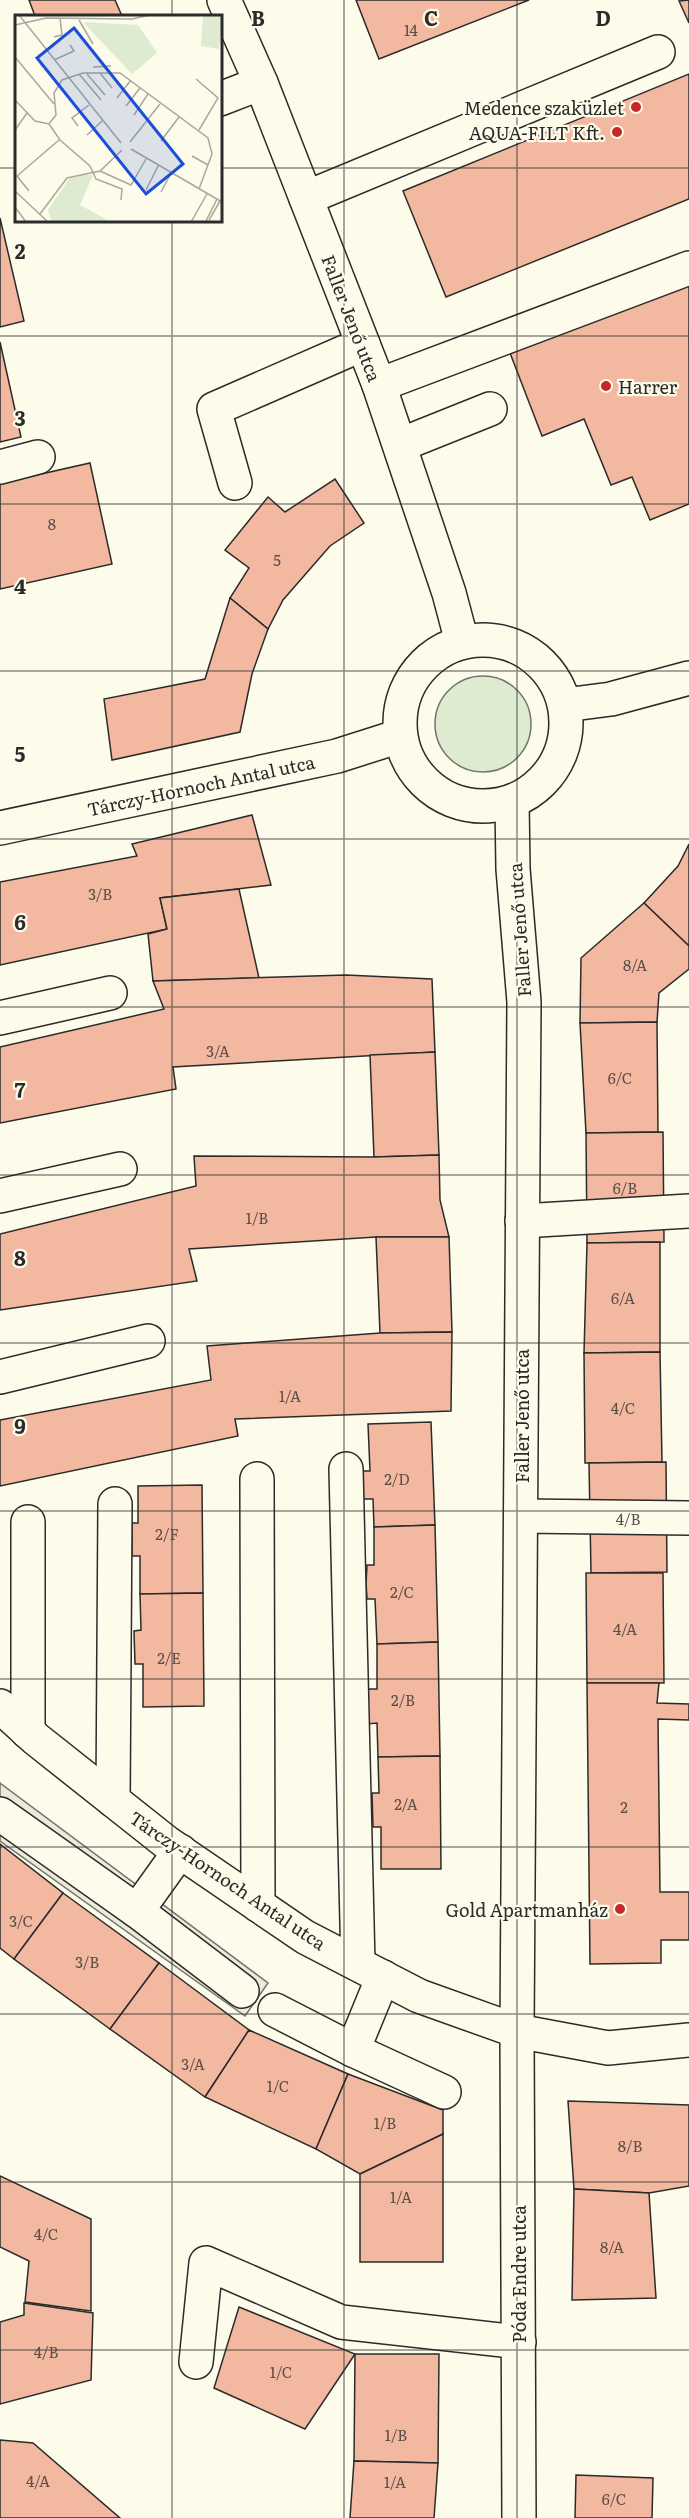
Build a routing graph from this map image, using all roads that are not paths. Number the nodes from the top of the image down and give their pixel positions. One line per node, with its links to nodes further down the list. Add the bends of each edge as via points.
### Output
1 (231, 2): 3 (street, Faller Jenő utca)
2 (658, 52): 5 (street)
3 (261, 83): 4 (street); 5 (street, Faller Jenő utca)
4 (222, 98)
5 (306, 198): 7 (street, Faller Jenő utca)
6 (689, 268): 8 (street)
7 (363, 344): 8 (street, Faller Jenő utca); 13 (street, via 214,409)
8 (379, 385): 10 (street, Faller Jenő utca)
9 (490, 409): 10 (street)
10 (400, 445): 14 (street, Faller Jenő utca)
11 (38, 457): 12 (street)
12 (0, 467)
13 (235, 483)
14 (462, 642): 16 (street, via 489,640 523,650 555,680); 17 (street, via 439,651 421,667 407,688 400,711)
15 (689, 678): 16 (street, via 611,699)
16 (565, 705): 18 (street, via 564,745 551,774 533,791)
17 (400, 736): 18 (street, via 407,760 421,780 441,795 463,805 488,807); 19 (street, Tárczy-Hornoch Antal utca, via 338,756)
18 (512, 802): 25 (street, Faller Jenő utca, via 513,869 524,1002)
19 (0, 828)
20 (110, 993): 21 (street)
21 (0, 1018)
22 (120, 1169): 23 (street)
23 (0, 1196)
24 (689, 1211): 25 (street)
25 (522, 1221): 31 (street, Faller Jenő utca)
26 (148, 1341): 27 (street)
27 (0, 1377)
28 (346, 1469): 41 (street)
29 (257, 1479): 39 (street)
30 (115, 1504): 36 (street)
31 (520, 1516): 32 (street); 44 (street, Faller Jenő utca)
32 (689, 1518)
33 (28, 1522): 35 (street)
34 (0, 1706): 35 (street, Tárczy-Hornoch Antal utca)
35 (28, 1732): 36 (street, Tárczy-Hornoch Antal utca)
36 (113, 1800): 38 (street, Tárczy-Hornoch Antal utca)
37 (0, 1814): 40 (street)
38 (180, 1851): 39 (street, Tárczy-Hornoch Antal utca); 40 (street)
39 (258, 1905): 41 (street, Tárczy-Hornoch Antal utca, via 305,1937)
40 (137, 1911): 42 (street)
41 (370, 1971): 44 (street, Tárczy-Hornoch Antal utca, via 419,1996); 46 (street)
42 (242, 1991)
43 (275, 2010): 46 (street)
44 (517, 2031): 45 (street, Tárczy-Hornoch Antal utca, via 608,2048); 48 (street, Póda Endre utca)
45 (689, 2040)
46 (353, 2050): 47 (street)
47 (444, 2092)
48 (519, 2342): 49 (street, via 341,2322 206,2263); 50 (street, Póda Endre utca)
49 (196, 2361)
50 (519, 2518)

